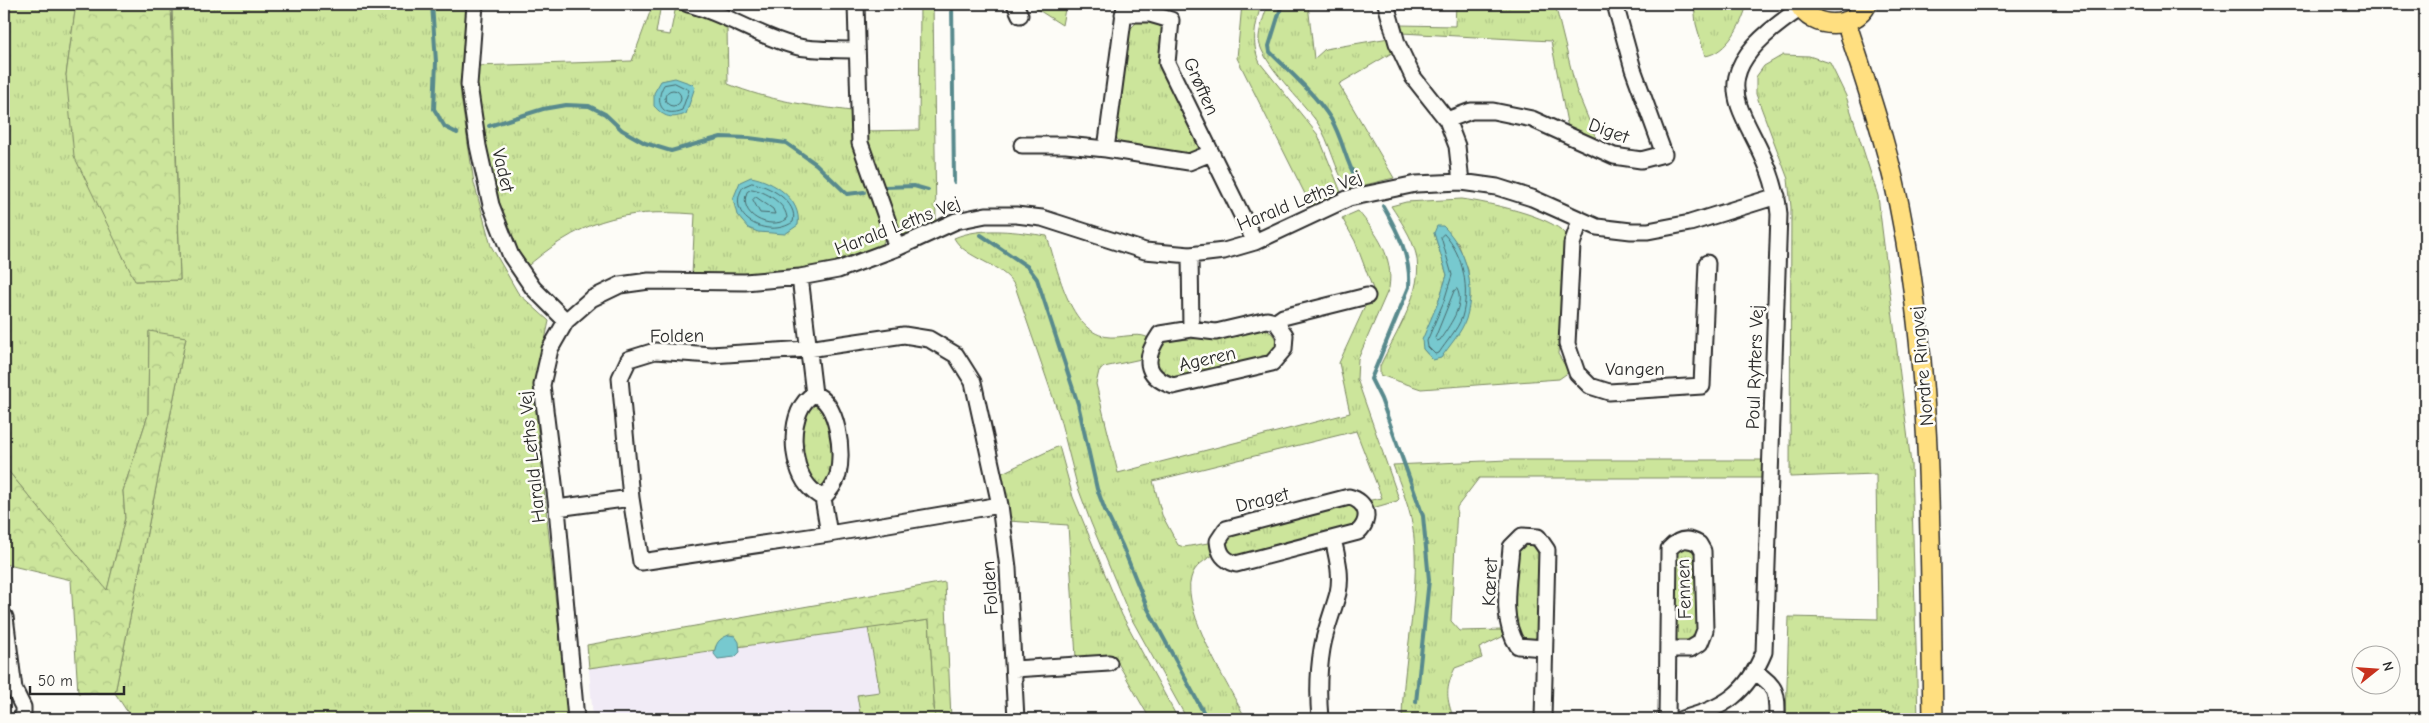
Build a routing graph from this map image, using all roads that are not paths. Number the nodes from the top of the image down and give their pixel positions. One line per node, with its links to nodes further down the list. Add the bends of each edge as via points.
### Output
1 (475, 4): 24 (street, Vadet, via 469,86 491,205 510,256 533,288)
2 (688, 4): 10 (street, via 796,47)
3 (856, 4): 10 (street)
4 (1386, 4): 11 (street, via 1396,43 1413,77)
5 (1615, 4): 11 (street, Diget, via 1633,70 1664,154 1641,160 1614,156 1532,119 1493,111 1471,111)
6 (1867, 4): 9 (main road)
7 (1800, 6): 9 (main road, via 1810,17 1821,22); 16 (street, Poul Rytters Vej, via 1749,50 1737,83 1742,118)
8 (1124, 9): 13 (street, Grøften); 14 (street, Grøften, via 1171,20 1167,63)
9 (1846, 22): 50 (main road, Nordre Ringvej, via 1881,132 1903,224 1918,315 1927,418)
10 (856, 50): 19 (street, via 860,143)
11 (1447, 120): 15 (street, via 1457,146)
12 (1022, 145): 13 (street)
13 (1106, 149): 14 (street, via 1189,162)
14 (1211, 153): 18 (street, Grøften)
15 (1461, 182): 17 (street, Harald Leths Vej, via 1497,186); 18 (street, Harald Leths Vej, via 1416,184 1349,198)
16 (1777, 196): 17 (street, Harald Leths Vej, via 1690,223 1648,231 1614,230); 40 (street, Poul Rytters Vej, via 1766,637 1764,652)
17 (1580, 221): 21 (street, Vangen, via 1572,244 1567,344 1577,373 1590,386 1609,392 1702,386)
18 (1255, 242): 20 (street, Harald Leths Vej, via 1224,251)
19 (897, 248): 20 (street, Harald Leths Vej, via 956,221 1016,215 1042,218 1145,251); 22 (street, Harald Leths Vej, via 838,270)
20 (1190, 255): 26 (street, Ageren)
21 (1707, 263)
22 (800, 277): 24 (street, Harald Leths Vej, via 745,282 620,285 591,299); 27 (street)
23 (1367, 296): 25 (street, Ageren, via 1283,317)
24 (566, 321): 32 (street, Harald Leths Vej, via 550,349 542,385)
25 (1276, 322): 26 (street, Ageren, via 1267,320 1216,332); 26 (street, Ageren, via 1285,335 1284,350 1272,363 1173,386 1160,382 1149,368 1149,350 1160,334)
26 (1191, 329)
27 (808, 349): 28 (street); 29 (street, Folden, via 711,354 655,351 630,359 620,378); 31 (street, Folden, via 904,335 929,338 956,355 973,382)
28 (814, 394): 30 (street, via 824,400 831,411 839,437 837,477); 30 (street, via 806,398 800,407 794,427 794,447 807,486)
29 (631, 498): 32 (street); 33 (street, Folden, via 641,562)
30 (823, 498): 33 (street)
31 (1000, 505): 33 (street, Folden); 39 (street, Folden, via 1008,568)
32 (557, 508): 43 (street, Harald Leths Vej)
33 (829, 534)
34 (1333, 539): 34 (street, Draget, via 1236,564 1225,559 1219,548 1220,536 1226,529 1349,497 1358,500 1367,517 1362,528); 45 (street, via 1339,575 1338,592 1322,649 1318,698)
35 (5, 617): 42 (street, via 14,689 23,707)
36 (1544, 648): 36 (street, Kæret, via 1547,550 1538,537 1522,536 1511,547 1507,623 1518,646); 46 (street, Kæret)
37 (1668, 649): 37 (street, Fennen, via 1669,549 1680,540 1687,540 1699,544 1703,551 1705,630 1700,643 1690,649); 47 (street, Fennen)
38 (1109, 663): 39 (street)
39 (1014, 669): 44 (street, Folden)
40 (1755, 672): 41 (street, Poul Rytters Vej); 49 (street, via 1776,691)
41 (1718, 714): 48 (street, Poul Rytters Vej)
42 (23, 719)
43 (576, 719)
44 (1016, 719)
45 (1320, 719)
46 (1543, 719)
47 (1667, 719)
48 (1682, 719)
49 (1777, 719)
50 (1933, 719)

